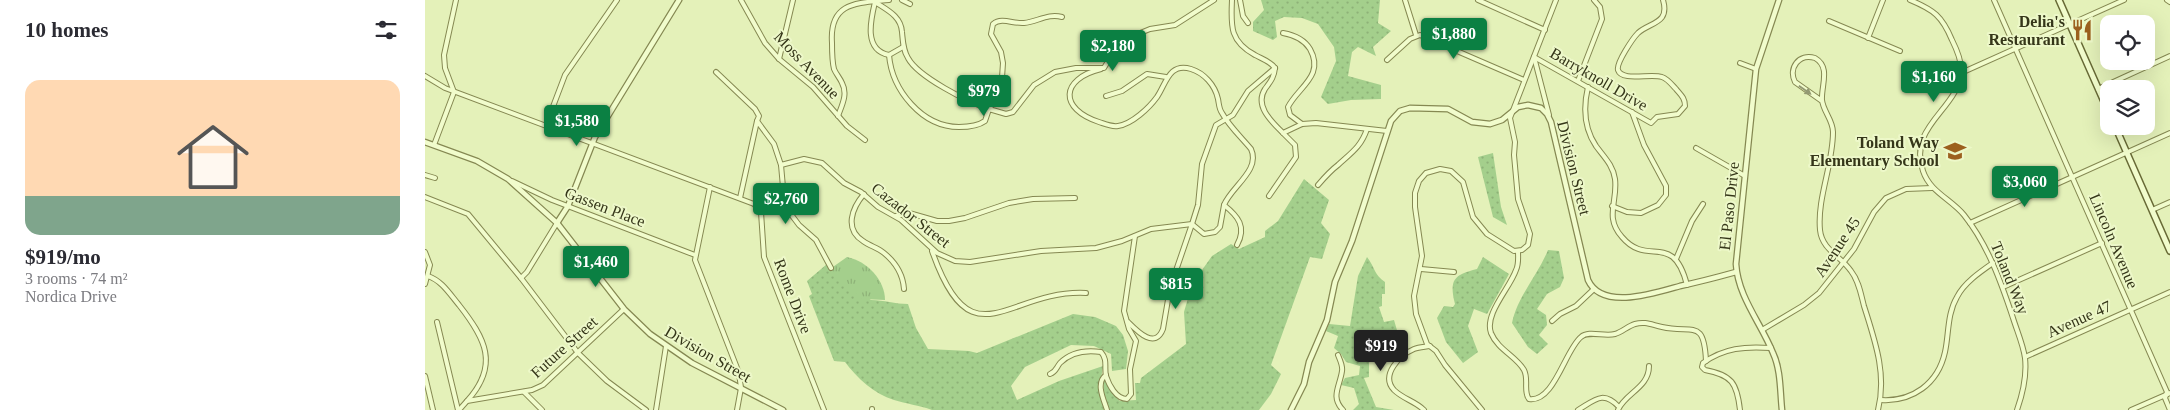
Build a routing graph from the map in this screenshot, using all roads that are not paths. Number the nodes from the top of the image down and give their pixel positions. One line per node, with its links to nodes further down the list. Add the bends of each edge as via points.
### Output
1 (456, 0): 52 (street, via 443,54)
2 (617, 0): 64 (street, via 565,76)
3 (679, 0): 72 (street)
4 (741, 0): 38 (street, Moss Avenue, via 765,43)
5 (793, 0): 38 (street)
6 (889, 0): 22 (street)
7 (902, 0): 23 (street)
8 (1213, 0): 42 (street, via 1175,25 1128,38)
9 (1232, 0): 41 (street, via 1231,22 1236,38 1244,48)
10 (1241, 0): 26 (street, via 1243,16)
11 (1405, 0): 30 (street)
12 (1478, 0): 28 (street)
13 (1594, 0): 49 (street, via 1600,7 1602,19)
14 (1663, 0): 58 (street, Barryknoll Drive, via 1664,11 1660,19 1635,36 1618,66 1621,74 1626,76 1663,77 1684,98 1685,106 1681,112 1657,117 1651,123)
15 (1779, 0): 43 (street, El Paso Drive)
16 (1883, 0): 31 (street)
17 (1910, 0): 45 (street, via 1931,9 1941,20 1958,52)
18 (1994, 0): 33 (street, Lincoln Avenue)
19 (2059, 0): 27 (main road)
20 (2125, 0): 27 (street)
21 (1555, 1): 28 (street)
22 (875, 2): 32 (street, via 899,21); 35 (street, via 871,36 878,49); 59 (street, via 848,6 833,22 833,62 845,95)
23 (910, 4)
24 (1062, 17): 56 (street, via 1052,15 1026,23 999,21 993,24 991,34 1003,57 1002,88)
25 (1829, 21): 31 (street)
26 (1248, 23)
27 (2070, 25): 33 (street); 51 (main road)
28 (1545, 30): 37 (street)
29 (1283, 33): 63 (street, via 1299,38 1313,56 1311,78 1288,107 1289,115)
30 (1416, 36): 39 (street); 48 (street, via 1423,36)
31 (1868, 38): 34 (street)
32 (903, 47): 35 (street); 56 (street, via 908,59 921,73 967,101)
33 (2015, 48): 45 (street); 79 (street, Lincoln Avenue)
34 (1900, 50)
35 (889, 55): 56 (street, via 902,91 912,105 933,121 948,126 970,126 985,121)
36 (2170, 56): 51 (street)
37 (1534, 57): 48 (street); 49 (street, Barryknoll Drive); 62 (street)
38 (779, 59): 59 (street, Moss Avenue, via 813,87)
39 (1387, 60)
40 (1739, 64): 43 (street)
41 (1275, 68): 60 (street, via 1248,91 1233,115); 68 (street, via 1261,103)
42 (1101, 69): 47 (street, via 1074,81 1070,97 1073,107 1081,115 1109,126 1124,124 1147,108 1158,95); 56 (street, via 1076,68 1055,72 1034,86 1016,110 1006,114)
43 (1756, 69): 78 (street, El Paso Drive)
44 (716, 72): 61 (street, via 755,109 759,116)
45 (1961, 73): 84 (street, via 1953,95 1926,130 1921,146 1923,172)
46 (425, 76): 52 (street)
47 (1166, 77): 54 (street, via 1147,74 1122,91); 60 (street, via 1183,68 1204,76 1215,89 1220,110)
48 (1524, 80): 57 (street)
49 (1578, 82): 50 (street, Barryknoll Drive)
50 (1588, 87): 58 (street, Barryknoll Drive); 94 (street, via 1586,123 1591,138 1613,171)
51 (2098, 89): 53 (main road)
52 (454, 92): 64 (street); 73 (street)
53 (2100, 93)
54 (1106, 96)
55 (1822, 101): 55 (street, one-way to 55, via 1823,66 1815,58 1803,58 1795,64 1793,78); 109 (street, via 1833,134 1820,230 1827,248)
56 (989, 109)
57 (1512, 112): 62 (street, Division Street, via 1523,105 1532,105 1544,111); 66 (street, Division Street, via 1496,122 1484,124 1472,122 1448,109 1410,108 1396,114); 104 (street, via 1519,199 1530,238 1525,248)
58 (1632, 112): 94 (street, via 1644,145 1666,186 1666,194 1658,206 1641,213)
59 (838, 116): 70 (street, Moss Avenue)
60 (1226, 119): 92 (street, via 1254,156 1250,168); 99 (street, via 1216,125 1204,157)
61 (757, 121): 76 (street, via 774,144); 88 (street)
62 (1551, 122): 120 (street, Division Street, via 1588,280)
63 (1302, 124): 65 (street); 68 (street)
64 (546, 125): 72 (street)
65 (1367, 129): 66 (street); 82 (street, via 1355,151)
66 (1387, 131): 156 (street, Division Street, via 1352,241 1335,282 1327,320 1309,362 1305,384)
67 (2170, 132): 75 (street)
68 (1283, 133): 86 (street, via 1295,145 1296,157)
69 (2119, 135): 75 (main road)
70 (865, 140)
71 (425, 142): 73 (street, Division Street)
72 (592, 142): 83 (street); 93 (street)
73 (434, 145): 81 (street, Division Street, via 477,161)
74 (1696, 148): 78 (street)
75 (2126, 152): 79 (street); 95 (main road)
76 (781, 165): 85 (street, Cazador Street, via 804,159 816,160 844,183); 111 (street, via 784,198 790,213 816,240)
77 (425, 175): 80 (street)
78 (1745, 176): 114 (street, El Paso Drive)
79 (2072, 176): 98 (street); 101 (street, Lincoln Avenue)
80 (435, 178)
81 (508, 179): 93 (street, Gassen Place); 97 (street, Division Street)
82 (1318, 185)
83 (710, 187): 88 (street); 107 (street)
84 (1932, 188): 98 (street, Toland Way, via 1955,205); 109 (street, Avenue 45, via 1906,189 1886,198)
85 (864, 194): 96 (street, Cazador Street, via 878,207); 121 (street, via 853,210 853,227 861,240 890,258 902,277)
86 (1269, 196)
87 (425, 197): 116 (street, via 468,214)
88 (740, 198): 154 (street, Rome Drive, via 754,204 761,212 764,257)
89 (1075, 198): 96 (street, via 1009,203 949,221 909,213)
90 (2170, 202): 95 (street)
91 (1703, 204): 108 (street)
92 (1224, 205): 99 (street, via 1221,226 1215,232 1204,234); 102 (street, via 1240,222 1241,236)
93 (568, 206): 97 (street); 107 (street, Gassen Place)
94 (1612, 206): 108 (street, via 1615,225 1626,241 1637,248 1667,253)
95 (2152, 210): 105 (main road)
96 (896, 216): 103 (street, Cazador Street)
97 (557, 223): 116 (street); 124 (street, Division Street)
98 (1970, 223): 110 (street, Toland Way)
99 (1192, 224): 100 (street, Cazador Street, via 1151,229); 128 (street, via 1170,288 1162,333 1154,339 1147,338)
100 (1135, 236): 103 (street, Cazador Street, via 1096,248 1041,251 970,262 949,259); 128 (street, via 1124,311)
101 (2102, 242): 119 (street); 125 (street, Lincoln Avenue)
102 (1237, 245)
103 (932, 249): 123 (street, via 947,287 959,304 973,312 992,314 1064,292)
104 (1517, 251): 112 (street, via 1509,250 1481,228 1473,217 1460,178 1445,169 1435,170 1422,177 1415,193); 136 (street, via 1516,272 1489,324 1500,346 1524,370 1529,399 1539,397 1549,389 1573,348 1586,334 1615,334 1641,323 1665,328 1691,328 1704,339)
105 (2170, 251)
106 (425, 252): 115 (street, via 430,261)
107 (695, 255): 141 (street, via 738,368)
108 (1676, 259): 118 (street)
109 (1843, 262): 129 (street, Avenue 45, via 1819,293); 144 (street, via 1856,279 1879,354)
110 (1993, 263): 119 (street, Toland Way); 144 (street, via 1957,296 1949,316 1945,353 1933,378 1908,398)
111 (831, 268)
112 (1421, 269): 113 (street); 131 (street, via 1414,309)
113 (1454, 272)
114 (1736, 272): 118 (street); 129 (street, El Paso Drive, via 1742,293)
115 (428, 276): 117 (street); 145 (street, via 441,283 475,325 484,344 483,374)
116 (521, 278): 133 (street)
117 (425, 284)
118 (1687, 285): 120 (street, via 1628,297 1602,294)
119 (2003, 287): 135 (street, Toland Way)
120 (1594, 289): 126 (street)
121 (905, 290)
122 (2170, 292): 125 (street, Avenue 47)
123 (1086, 293)
124 (624, 309): 130 (street, Division Street); 133 (street, Future Street)
125 (2130, 310): 135 (street, Avenue 47); 143 (street, Lincoln Avenue)
126 (1553, 321)
127 (437, 322): 148 (street)
128 (1128, 322): 139 (street, via 1136,341 1129,397 1121,399 1116,395)
129 (1762, 330): 132 (street, El Paso Drive)
130 (666, 346): 141 (street, Division Street, via 691,363); 151 (street)
131 (1429, 346): 158 (street, via 1403,356 1395,364 1390,378 1394,390); 159 (street)
132 (1771, 348): 136 (street, via 1739,347); 162 (street, El Paso Drive, via 1779,373)
133 (578, 354): 142 (street, Future Street, via 543,385); 150 (street)
134 (1338, 355): 157 (street, via 1342,370 1335,397)
135 (2025, 357): 164 (street, Toland Way, via 2024,384)
136 (1706, 361): 161 (street, via 1702,365 1705,370 1730,379 1736,390)
137 (1649, 366): 146 (street, via 1639,388)
138 (1050, 374): 139 (street, via 1069,356 1096,351 1105,357)
139 (1106, 375): 155 (street, via 1100,382)
140 (425, 376): 147 (street)
141 (741, 388): 152 (street); 153 (street, Division Street)
142 (523, 392): 145 (street, Future Street); 149 (street)
143 (2168, 394): 165 (street); 166 (street, Lincoln Avenue, via 2165,398)
144 (1881, 400): 163 (street)
145 (467, 402): 148 (street)
146 (1618, 409): 160 (street, via 1608,398 1601,397)
147 (433, 410)
148 (458, 410)
149 (542, 410)
150 (646, 410)
151 (656, 410)
152 (737, 410)
153 (783, 410)
154 (824, 410)
155 (1107, 410)
156 (1291, 410)
157 (1343, 410)
158 (1424, 410)
159 (1482, 410)
160 (1579, 410)
161 (1739, 410)
162 (1782, 410)
163 (1878, 410)
164 (2017, 410)
165 (2131, 410)
166 (2170, 410)

